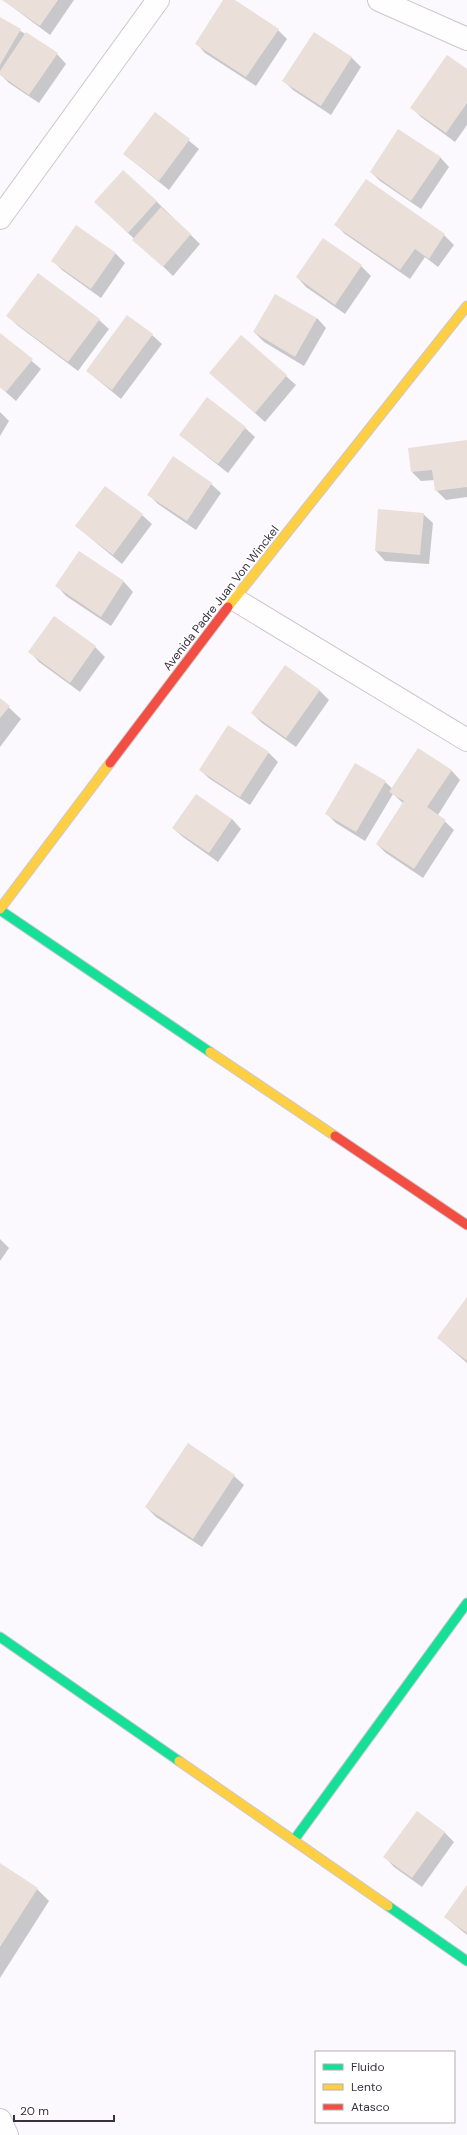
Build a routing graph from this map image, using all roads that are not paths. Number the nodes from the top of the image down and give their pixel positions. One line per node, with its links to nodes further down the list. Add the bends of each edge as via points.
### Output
1 (158, 0): 4 (street)
2 (380, 0): 3 (street)
3 (467, 39)
4 (0, 218)
5 (467, 306): 6 (main road, Avenida Padre Juan Von Winckel)
6 (234, 599): 7 (street); 8 (main road, Avenida Padre Juan Von Winckel)
7 (467, 740)
8 (0, 910): 9 (main road)
9 (467, 1225)
10 (467, 1603): 12 (main road)
11 (0, 1637): 12 (main road)
12 (294, 1840): 13 (main road)
13 (467, 1961)
14 (0, 2120): 15 (street)
15 (6, 2135)

